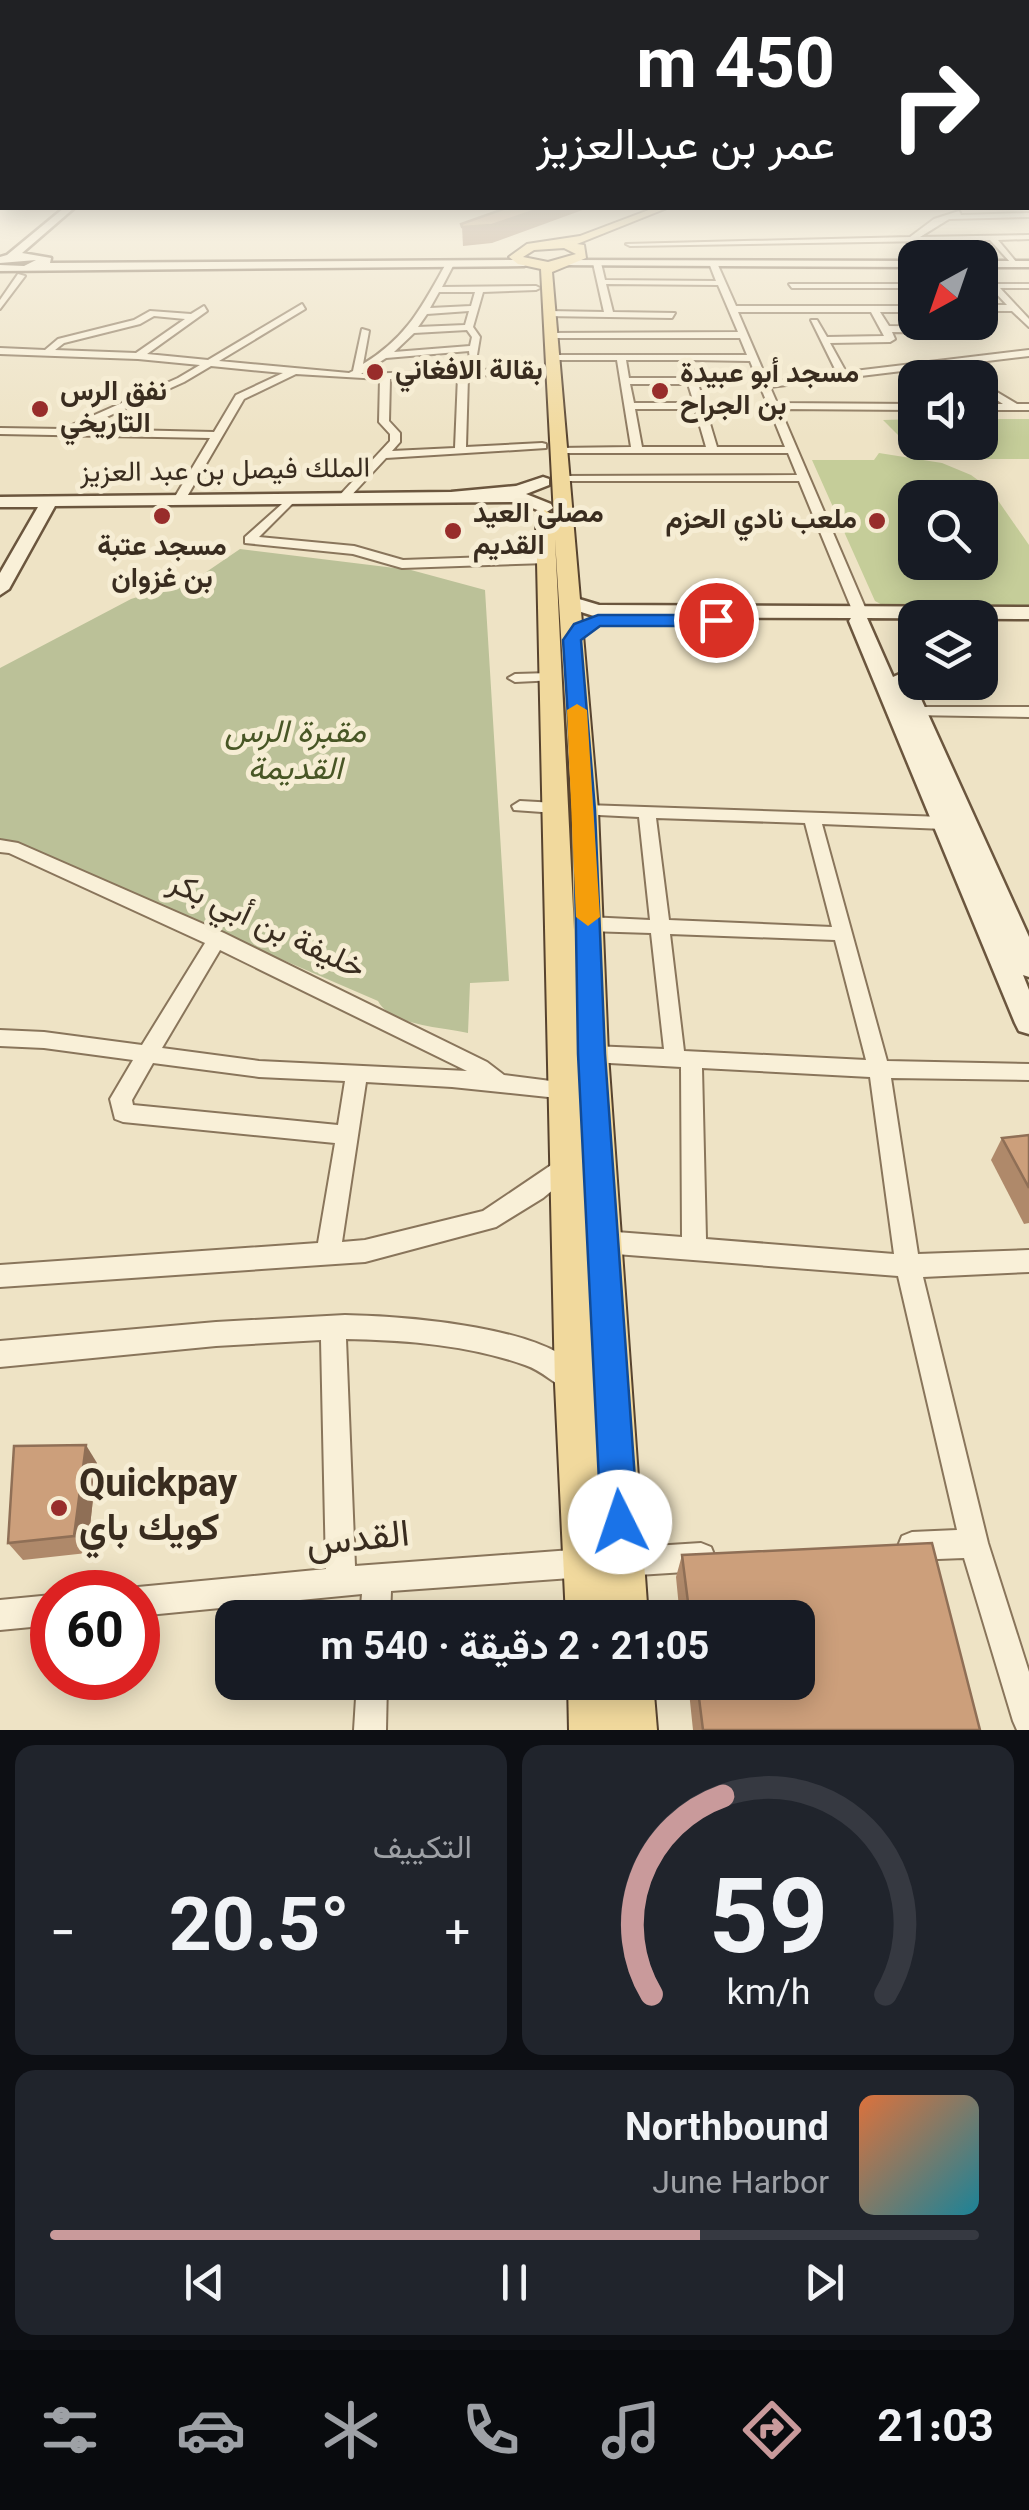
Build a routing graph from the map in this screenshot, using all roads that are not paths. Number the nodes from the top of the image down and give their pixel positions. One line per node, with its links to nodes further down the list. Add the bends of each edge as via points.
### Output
1 (13, 276): 26 (street)
2 (444, 276): 24 (street)
3 (503, 276): 17 (main road)
4 (523, 276): 17 (main road)
5 (556, 276): 17 (main road)
6 (567, 276): 17 (main road)
7 (570, 276): 17 (main road)
8 (579, 276): 17 (main road)
9 (602, 276): 14 (street)
10 (718, 276): 16 (street)
11 (786, 276): 18 (street)
12 (887, 276): 19 (street)
13 (496, 278): 22 (street)
14 (604, 282): 15 (street); 37 (street)
15 (660, 282): 16 (street); 38 (street)
16 (721, 283): 33 (street)
17 (549, 286): 22 (street); 37 (street); 47 (street); 57 (street); 66 (street); 93 (main road)
18 (792, 286): 19 (street); 34 (street)
19 (895, 286)
20 (998, 286): 21 (street)
21 (1029, 286)
22 (500, 288): 23 (street)
23 (480, 289): 24 (street); 28 (street)
24 (436, 290): 36 (street)
25 (998, 292): 31 (street)
26 (0, 306)
27 (302, 307): 62 (street)
28 (475, 308): 36 (street); 42 (street)
29 (898, 308): 35 (street)
30 (998, 308): 31 (street)
31 (1014, 308): 41 (street)
32 (204, 309): 39 (street)
33 (732, 309): 34 (street); 48 (street)
34 (805, 309): 35 (street)
35 (874, 309): 44 (street)
36 (426, 311): 45 (street)
37 (609, 315): 38 (street)
38 (672, 315): 47 (street)
39 (193, 317): 53 (street, via 153,313); 56 (street)
40 (814, 322): 49 (street)
41 (1029, 324)
42 (469, 326): 45 (street); 51 (street)
43 (898, 328): 44 (street)
44 (886, 329): 49 (street, via 888,340)
45 (414, 330): 55 (street)
46 (365, 331): 67 (street)
47 (679, 335): 48 (street)
48 (743, 335): 59 (street)
49 (823, 340): 68 (street)
50 (965, 340): 60 (street)
51 (474, 348): 55 (street); 66 (street)
52 (0, 351): 53 (street)
53 (48, 351): 56 (street)
54 (1029, 353): 60 (street)
55 (387, 355): 67 (street)
56 (138, 356): 62 (street)
57 (622, 357): 58 (street); 70 (street)
58 (685, 358): 59 (street); 71 (street)
59 (752, 358): 72 (street)
60 (979, 359): 61 (street)
61 (970, 360)
62 (207, 362): 63 (street); 84 (street)
63 (253, 366): 65 (street); 73 (street)
64 (898, 369): 68 (street)
65 (295, 370): 67 (street); 73 (street)
66 (467, 373): 69 (street); 87 (street)
67 (354, 374): 69 (street)
68 (843, 375): 72 (street)
69 (386, 376): 91 (street, via 384,422 396,442)
70 (626, 382): 71 (street); 75 (street)
71 (692, 382): 76 (street)
72 (764, 385): 77 (street)
73 (240, 397): 85 (street)
74 (998, 397): 80 (street)
75 (629, 406): 76 (street); 89 (street)
76 (700, 406): 90 (street)
77 (773, 406): 78 (street); 88 (street)
78 (898, 406)
79 (998, 407): 80 (street)
80 (1014, 407): 81 (street)
81 (1029, 407)
82 (0, 431): 83 (street)
83 (16, 431): 84 (street); 86 (street)
84 (65, 432): 85 (street)
85 (218, 435): 96 (street)
86 (0, 446)
87 (460, 450): 91 (street); 93 (street)
88 (792, 450): 90 (street); 92 (street)
89 (636, 451): 90 (street); 93 (street)
90 (713, 451)
91 (388, 455): 94 (street)
92 (803, 478): 93 (street); 104 (street)
93 (545, 484): 94 (main road, الملك فيصل بن عبد العزيز, via 451,497); 99 (main road); 102 (main road)
94 (344, 498): 95 (main road, الملك فيصل بن عبد العزيز)
95 (290, 499): 96 (main road, الملك فيصل بن عبد العزيز); 99 (street, via 249,540 354,550 402,564)
96 (179, 500): 97 (main road, الملك فيصل بن عبد العزيز)
97 (42, 501): 98 (main road, الملك فيصل بن عبد العزيز); 100 (main road); 101 (main road)
98 (0, 502)
99 (546, 559): 109 (main road)
100 (0, 560)
101 (0, 589)
102 (569, 602): 104 (main road, via 597,611); 108 (main road)
103 (1029, 613): 104 (main road)
104 (865, 618): 105 (main road); 108 (main road, via 598,620); 111 (main road); 117 (main road)
105 (898, 621)
106 (998, 622): 107 (main road)
107 (1029, 622)
108 (572, 640): 114 (main road)
109 (551, 677): 110 (street); 114 (main road)
110 (515, 678)
111 (916, 712): 112 (street); 123 (main road)
112 (1029, 712)
113 (520, 806): 114 (street)
114 (570, 809): 115 (street); 119 (main road)
115 (647, 812): 116 (street); 120 (street)
116 (812, 818): 117 (street); 121 (street)
117 (944, 823): 123 (main road)
118 (0, 846): 122 (street, خليفة بن أبي بكر)
119 (579, 926): 120 (street); 128 (main road); 134 (main road)
120 (661, 927): 121 (street); 129 (street)
121 (843, 934): 130 (street)
122 (217, 938): 127 (street); 133 (street, خليفة بن أبي بكر)
123 (1014, 941): 124 (main road); 125 (main road)
124 (1029, 967)
125 (1029, 1023)
126 (0, 1038): 127 (street, خليفة بن أبي بكر)
127 (148, 1053): 132 (street, خليفة بن أبي بكر); 135 (street, via 121,1099 123,1113)
128 (592, 1054): 129 (street); 137 (main road)
129 (683, 1059): 130 (street); 138 (street)
130 (879, 1069): 131 (street); 141 (street)
131 (1029, 1072)
132 (357, 1073): 133 (street, خليفة بن أبي بكر); 135 (street)
133 (498, 1082): 134 (street, خليفة بن أبي بكر)
134 (568, 1090): 136 (main road)
135 (347, 1135): 139 (street)
136 (570, 1162): 139 (street, via 510,1207 469,1227); 145 (main road)
137 (603, 1242): 138 (street); 149 (main road)
138 (694, 1250): 141 (street)
139 (328, 1254): 142 (street)
140 (1029, 1261): 141 (street)
141 (908, 1266): 146 (street)
142 (0, 1276)
143 (333, 1328): 144 (street); 145 (street, via 502,1344 560,1366); 152 (street)
144 (0, 1354)
145 (575, 1384): 150 (main road)
146 (974, 1543): 147 (street); 162 (street)
147 (876, 1548)
148 (720, 1556): 149 (street)
149 (622, 1562): 156 (main road)
150 (586, 1563): 151 (street, القدس); 155 (main road)
151 (376, 1580): 152 (street, القدس); 154 (street)
152 (341, 1583): 153 (street, القدس)
153 (160, 1600)
154 (375, 1600)
155 (588, 1600)
156 (624, 1600)
157 (30, 1612): 158 (street)
158 (0, 1615)
159 (371, 1700): 163 (street)
160 (593, 1700): 164 (main road)
161 (630, 1700): 165 (main road)
162 (1029, 1721)
163 (370, 1730)
164 (594, 1730)
165 (632, 1730)

